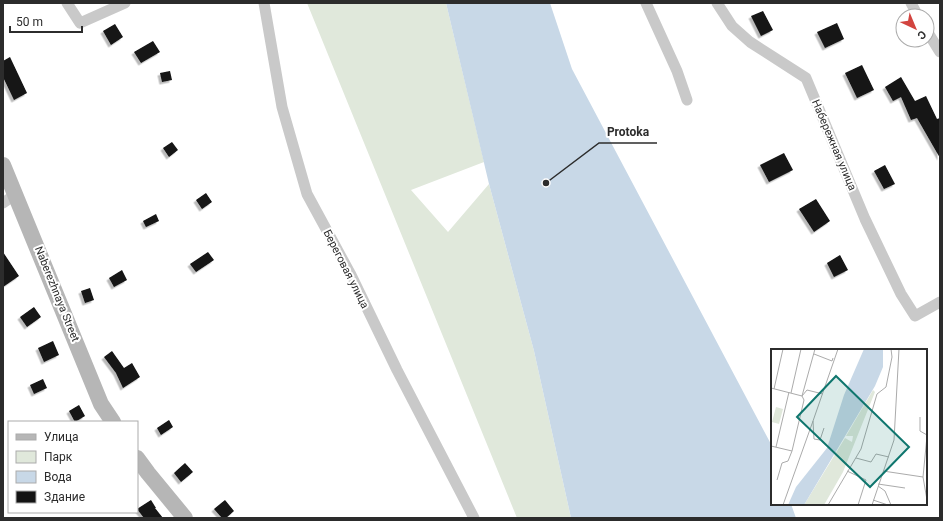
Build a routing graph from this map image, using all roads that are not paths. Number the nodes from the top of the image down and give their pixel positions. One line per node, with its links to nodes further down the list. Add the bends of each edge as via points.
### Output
1 (67, 3): 2 (street, via 80,23)
2 (124, 3)
3 (264, 3): 14 (street, Береговая улица, via 282,107 306,194 351,275)
4 (646, 3): 6 (street, via 677,70)
5 (717, 3): 10 (street, Набережная улица, via 732,26 750,42 806,78 865,219 901,294 915,316)
6 (687, 100)
7 (3, 166): 8 (street, Naberezhnaya Street)
8 (16, 194): 9 (street); 11 (street, Naberezhnaya Street, via 101,404)
9 (3, 203)
10 (940, 302)
11 (113, 421)
12 (138, 459): 13 (street)
13 (185, 518)
14 (474, 518)

